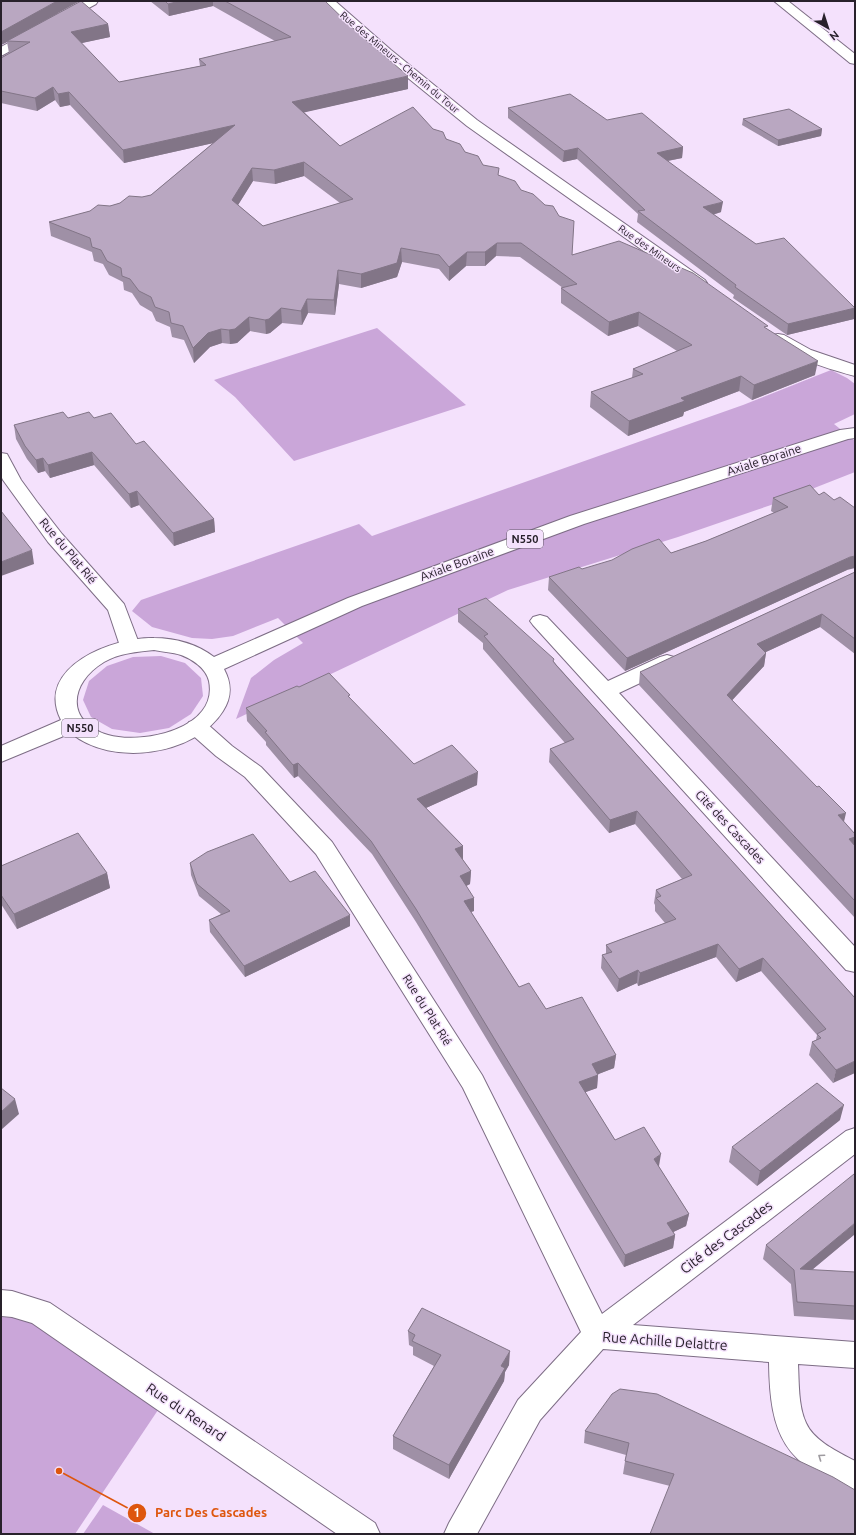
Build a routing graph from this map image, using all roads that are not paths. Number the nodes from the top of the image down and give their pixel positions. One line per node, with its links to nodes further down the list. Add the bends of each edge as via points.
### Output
1 (92, 1): 4 (street)
2 (328, 1): 6 (street, Rue des Mineurs - Chemin du Tour, via 386,53)
3 (780, 1): 5 (street)
4 (1, 52)
5 (855, 60)
6 (472, 123): 7 (street, Rue des Mineurs)
7 (714, 293)
8 (766, 330): 9 (street, via 791,347)
9 (855, 371)
10 (852, 432): 15 (street, Axiale Boraine / N550, via 562,526 355,602)
11 (1, 458): 13 (street, Rue du Plat Rié, via 30,506 117,608)
12 (540, 621): 16 (street, Cité des Cascades)
13 (130, 646): 15 (street, N550, via 154,644 177,647 197,655); 17 (street, N550, via 107,653 88,663 73,677 66,692 66,708)
14 (684, 654): 16 (street)
15 (212, 666): 18 (street, N550, via 219,678 221,690 218,704 210,716)
16 (605, 691): 20 (street, Cité des Cascades)
17 (73, 723): 18 (street, N550, via 88,735 130,746 154,744 177,738); 19 (street, N550)
18 (197, 727): 23 (street, Rue du Plat Rié, via 253,772 324,848 473,1082)
19 (1, 755)
20 (855, 964)
21 (855, 1139): 23 (street, Cité des Cascades)
22 (1, 1303): 27 (street, Rue du Renard, via 40,1312)
23 (597, 1335): 24 (street, Rue Achille Delattre); 28 (street, Rue Achille Delattre, via 529,1410)
24 (783, 1350): 25 (street, Rue Achille Delattre); 26 (street, one-way to 24, via 801,1442 790,1422 784,1391)
25 (855, 1356)
26 (855, 1477)
27 (364, 1534)
28 (460, 1534)

